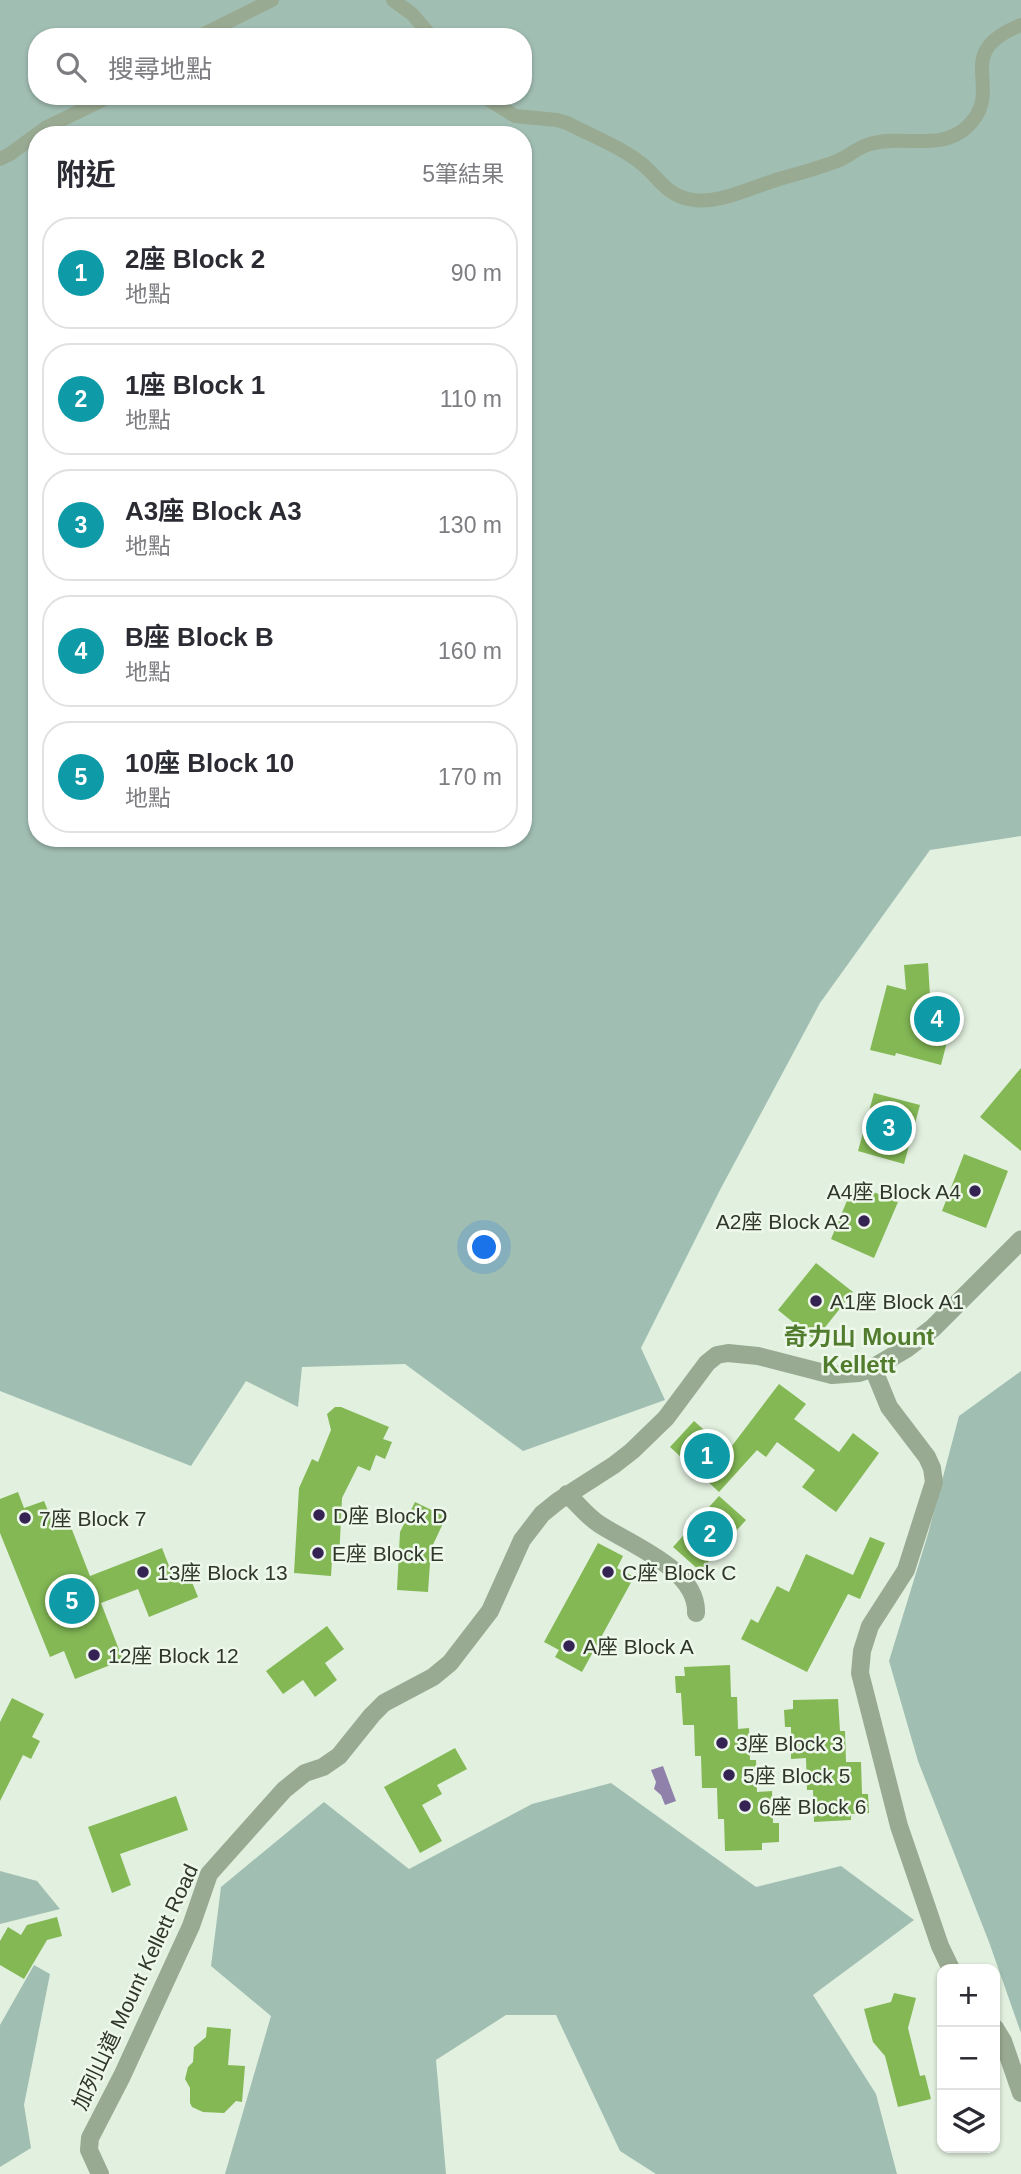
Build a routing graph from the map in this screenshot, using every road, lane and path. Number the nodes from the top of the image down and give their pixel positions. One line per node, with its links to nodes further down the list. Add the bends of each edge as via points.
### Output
1 (272, 0): 4 (street)
2 (393, 0): 5 (street)
3 (1021, 25): 7 (street, via 986,48 980,66 982,105 970,124 953,136 939,141 872,143 821,167 713,199 691,200 676,194 642,163 568,123 514,116)
4 (216, 28)
5 (424, 28)
6 (92, 105): 8 (street)
7 (497, 105)
8 (49, 126)
9 (28, 141): 10 (street)
10 (0, 159)
11 (1021, 1240): 12 (street, 加列山道 Mount Kellett Road, via 933,1328)
12 (873, 1368): 13 (street, 加列山道 Mount Kellett Road, via 832,1375 758,1356 717,1355 654,1430 614,1465); 15 (street, via 889,1407 930,1463 934,1482 906,1570 870,1626 860,1673 899,1826)
13 (568, 1494): 14 (street, via 600,1525 670,1567 691,1594); 18 (street, 加列山道 Mount Kellett Road, via 549,1507 527,1533 490,1611 450,1663 384,1703 339,1756 284,1790 209,1874 191,1926 90,2138 89,2150)
14 (696, 1613)
15 (949, 1964)
16 (1000, 2036): 17 (street)
17 (1021, 2094)
18 (100, 2174)

